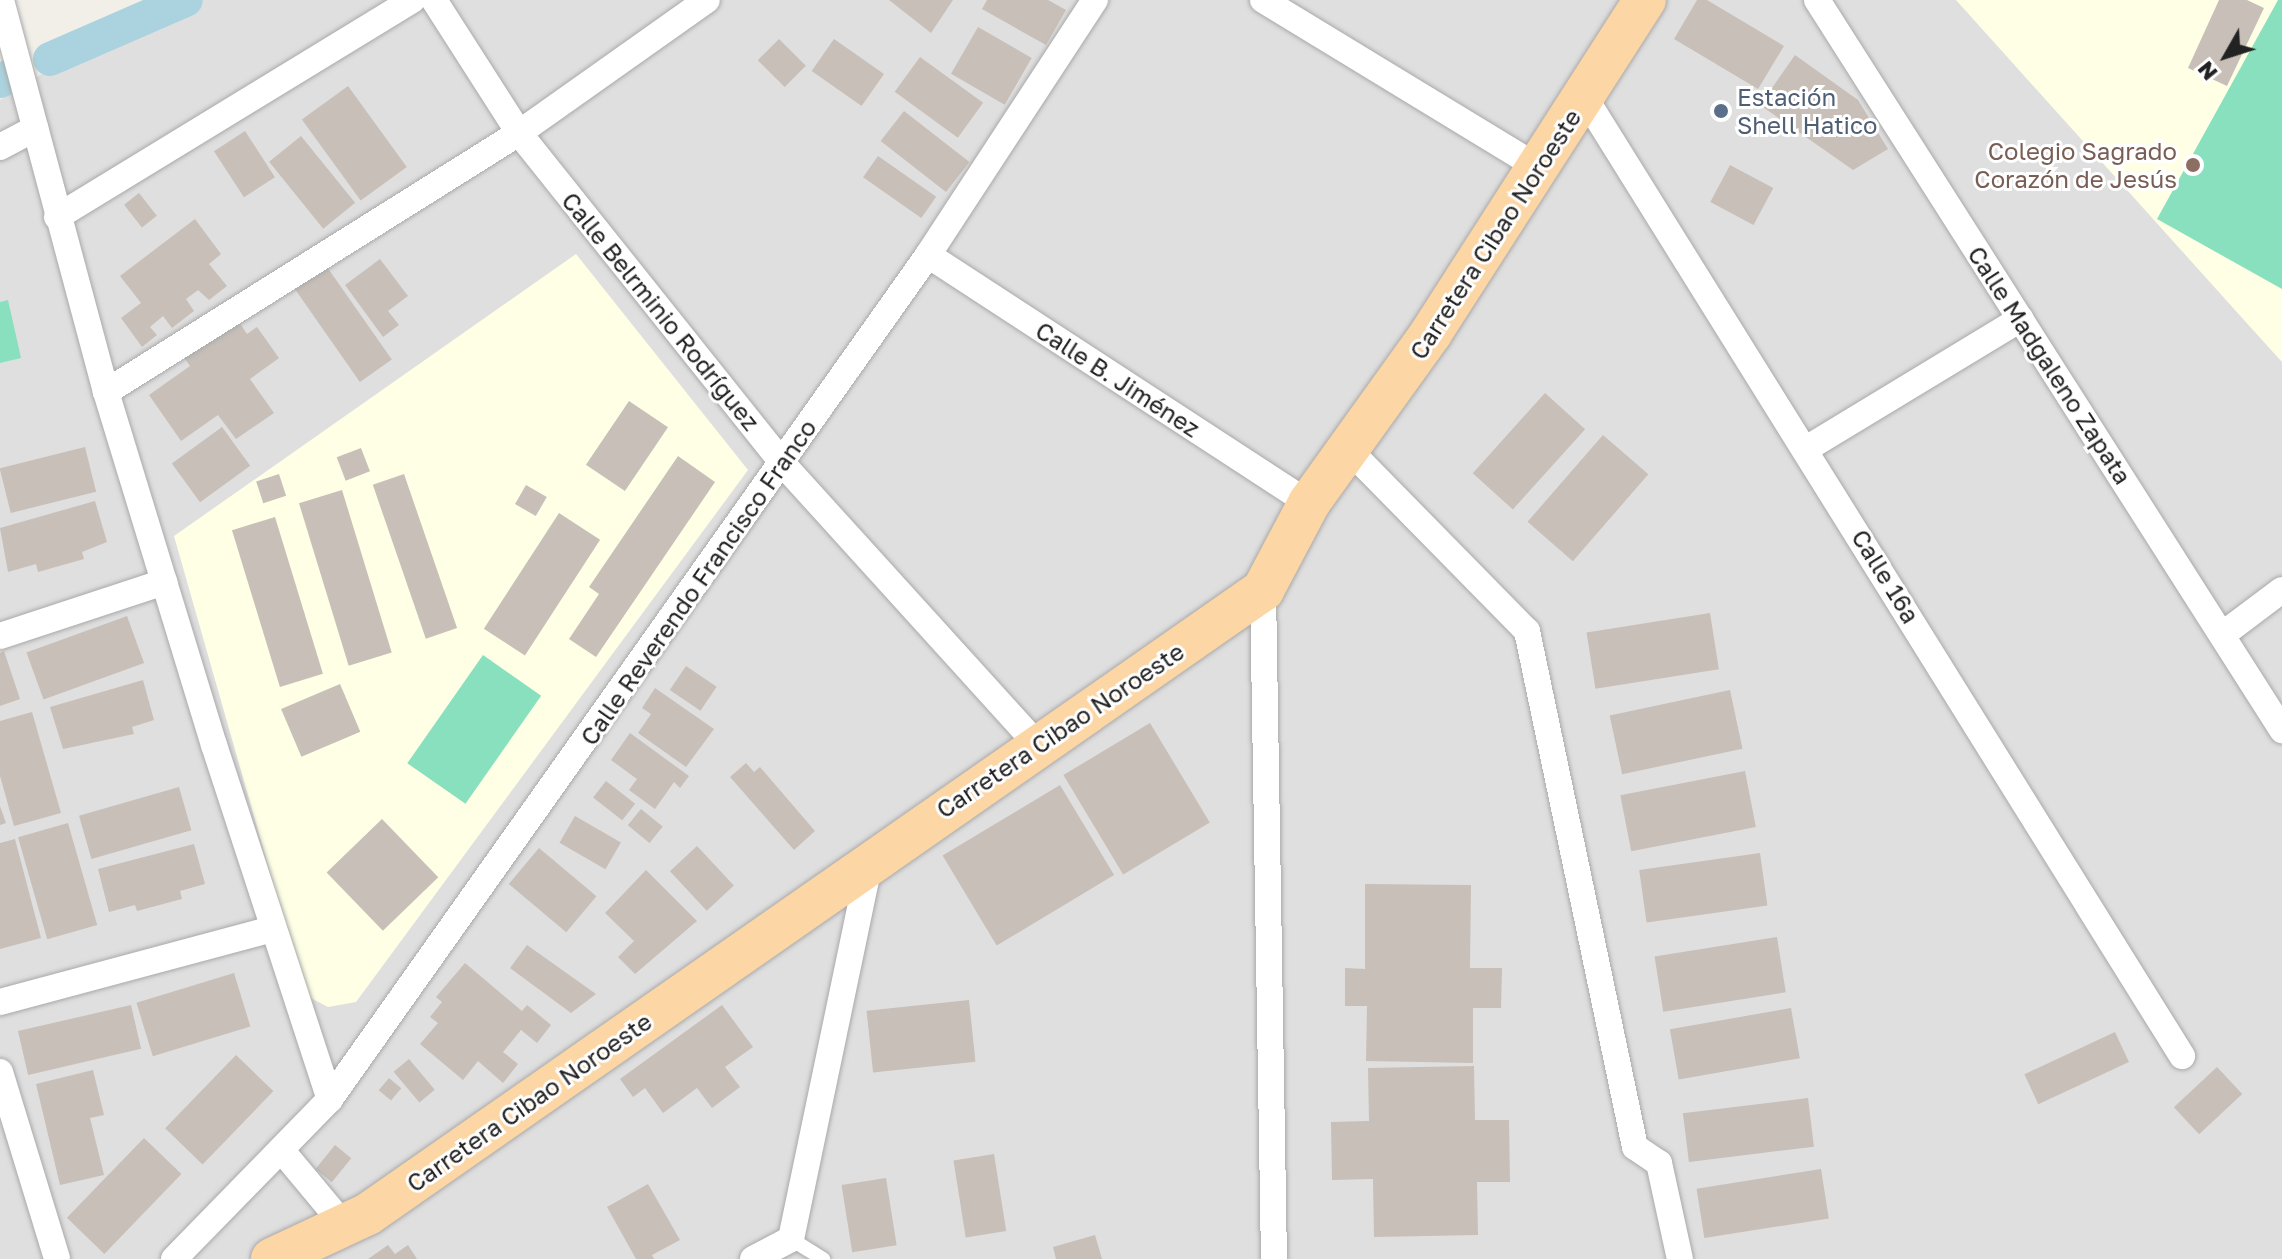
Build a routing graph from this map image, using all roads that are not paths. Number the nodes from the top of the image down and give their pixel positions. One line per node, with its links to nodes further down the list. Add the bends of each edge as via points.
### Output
1 (1, 0): 10 (street)
2 (412, 0): 14 (street)
3 (434, 0): 11 (street, Calle Belrminio Rodríguez)
4 (707, 0): 11 (street)
5 (1095, 0): 15 (street, Calle Reverendo Francisco Franco)
6 (1263, 0): 13 (street)
7 (1645, 0): 9 (main road, Carretera Cibao Noroeste)
8 (1817, 0): 16 (street, Calle Madgaleno Zapata)
9 (1585, 98): 13 (main road, Carretera Cibao Noroeste); 18 (street, Calle 16ª)
10 (35, 128): 12 (street); 14 (street)
11 (519, 133): 17 (street); 20 (street, Calle Belrminio Rodríguez)
12 (0, 147)
13 (1539, 168): 19 (main road, Carretera Cibao Noroeste)
14 (57, 217): 17 (street)
15 (928, 255): 20 (street, Calle Reverendo Francisco Franco); 21 (street, Calle B. Jiménez)
16 (2021, 319): 18 (street); 25 (street, Calle Madgaleno Zapata)
17 (106, 392): 22 (street)
18 (1806, 449): 32 (street, Calle 16ª)
19 (1350, 451): 21 (main road, Carretera Cibao Noroeste); 44 (street, via 1527,631 1635,1147 1659,1163)
20 (782, 463): 28 (street, Calle Belrminio Rodríguez); 34 (street, Calle Reverendo Francisco Franco)
21 (1309, 503): 23 (main road, Carretera Cibao Noroeste)
22 (164, 582): 26 (street); 30 (street)
23 (1263, 590): 28 (main road, Carretera Cibao Noroeste); 43 (street)
24 (2282, 590): 25 (street)
25 (2222, 635): 27 (street, Calle Madgaleno Zapata)
26 (0, 636)
27 (2282, 730)
28 (1039, 746): 29 (main road, Carretera Cibao Noroeste)
29 (870, 860): 36 (main road, Carretera Cibao Noroeste, via 606,1051 368,1214); 37 (street)
30 (272, 929): 31 (street); 34 (street)
31 (0, 1002)
32 (2182, 1056)
33 (0, 1072): 38 (street)
34 (330, 1099): 35 (street, Calle Reverendo Francisco Franco)
35 (283, 1152): 36 (street); 39 (street, Calle Reverendo Francisco Franco)
36 (343, 1224): 40 (main road, Carretera Cibao Noroeste)
37 (791, 1239): 41 (street); 42 (lane)
38 (57, 1259)
39 (174, 1259)
40 (272, 1259)
41 (753, 1259)
42 (823, 1259)
43 (1274, 1259)
44 (1680, 1259)

